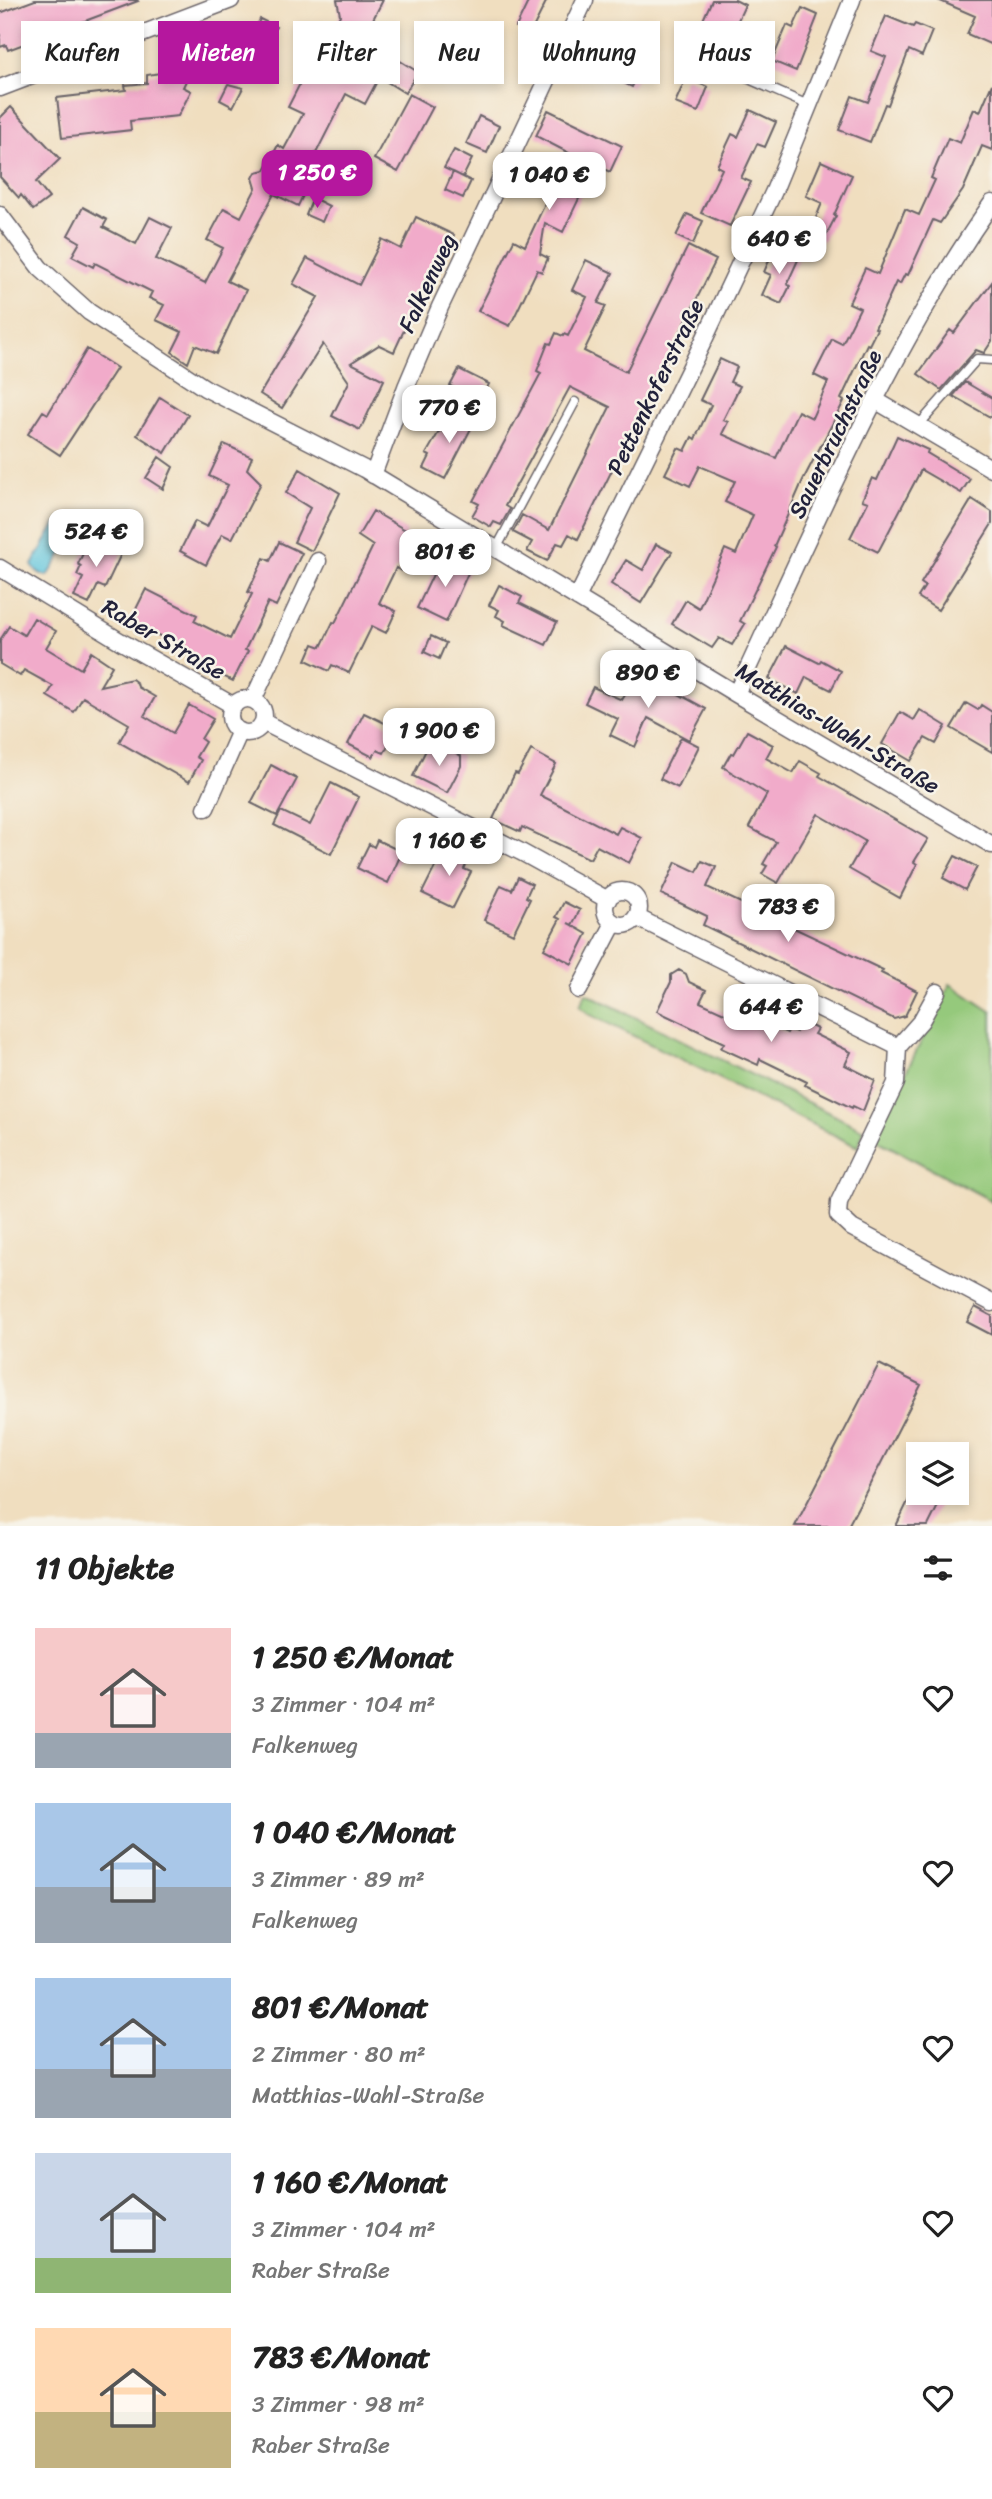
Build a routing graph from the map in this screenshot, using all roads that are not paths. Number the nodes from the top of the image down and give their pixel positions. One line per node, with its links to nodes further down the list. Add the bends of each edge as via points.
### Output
1 (230, 0): 4 (street)
2 (585, 0): 15 (street, Falkenweg, via 440,307)
3 (852, 0): 7 (street, Pettenkoferstraße)
4 (203, 5): 6 (street)
5 (760, 84): 7 (lane)
6 (0, 89)
7 (808, 105): 19 (street, Pettenkoferstraße, via 722,302)
8 (992, 203): 11 (street, Sauerbruchstraße, via 953,259)
9 (0, 215): 15 (street, Matthias-Wahl-Straße, via 40,268 89,312 219,396)
10 (992, 360): 13 (lane, via 977,359)
11 (874, 400): 13 (street); 20 (street, Sauerbruchstraße)
12 (575, 402): 16 (lane)
13 (918, 426): 14 (street)
14 (992, 469)
15 (373, 475): 16 (street, Matthias-Wahl-Straße)
16 (496, 549): 19 (street, Matthias-Wahl-Straße)
17 (318, 561): 21 (street)
18 (0, 568): 22 (street, Raber Straße)
19 (577, 598): 20 (street, Matthias-Wahl-Straße)
20 (736, 694): 26 (street, Matthias-Wahl-Straße)
21 (253, 700): 22 (street, Raber Straße); 23 (street, via 264,712)
22 (234, 706): 24 (street, Raber Straße, via 231,722)
23 (263, 722): 24 (street, via 255,731); 27 (street)
24 (240, 732): 25 (street)
25 (206, 808)
26 (992, 845)
27 (608, 900): 28 (street, via 618,892 633,895 638,904); 29 (street, via 606,915)
28 (636, 918): 29 (street, via 625,925); 32 (street)
29 (614, 923): 30 (street)
30 (579, 990)
31 (937, 992): 32 (street, via 921,1021)
32 (898, 1047): 33 (street, via 896,1083 839,1202 838,1215 852,1228)
33 (992, 1303)

